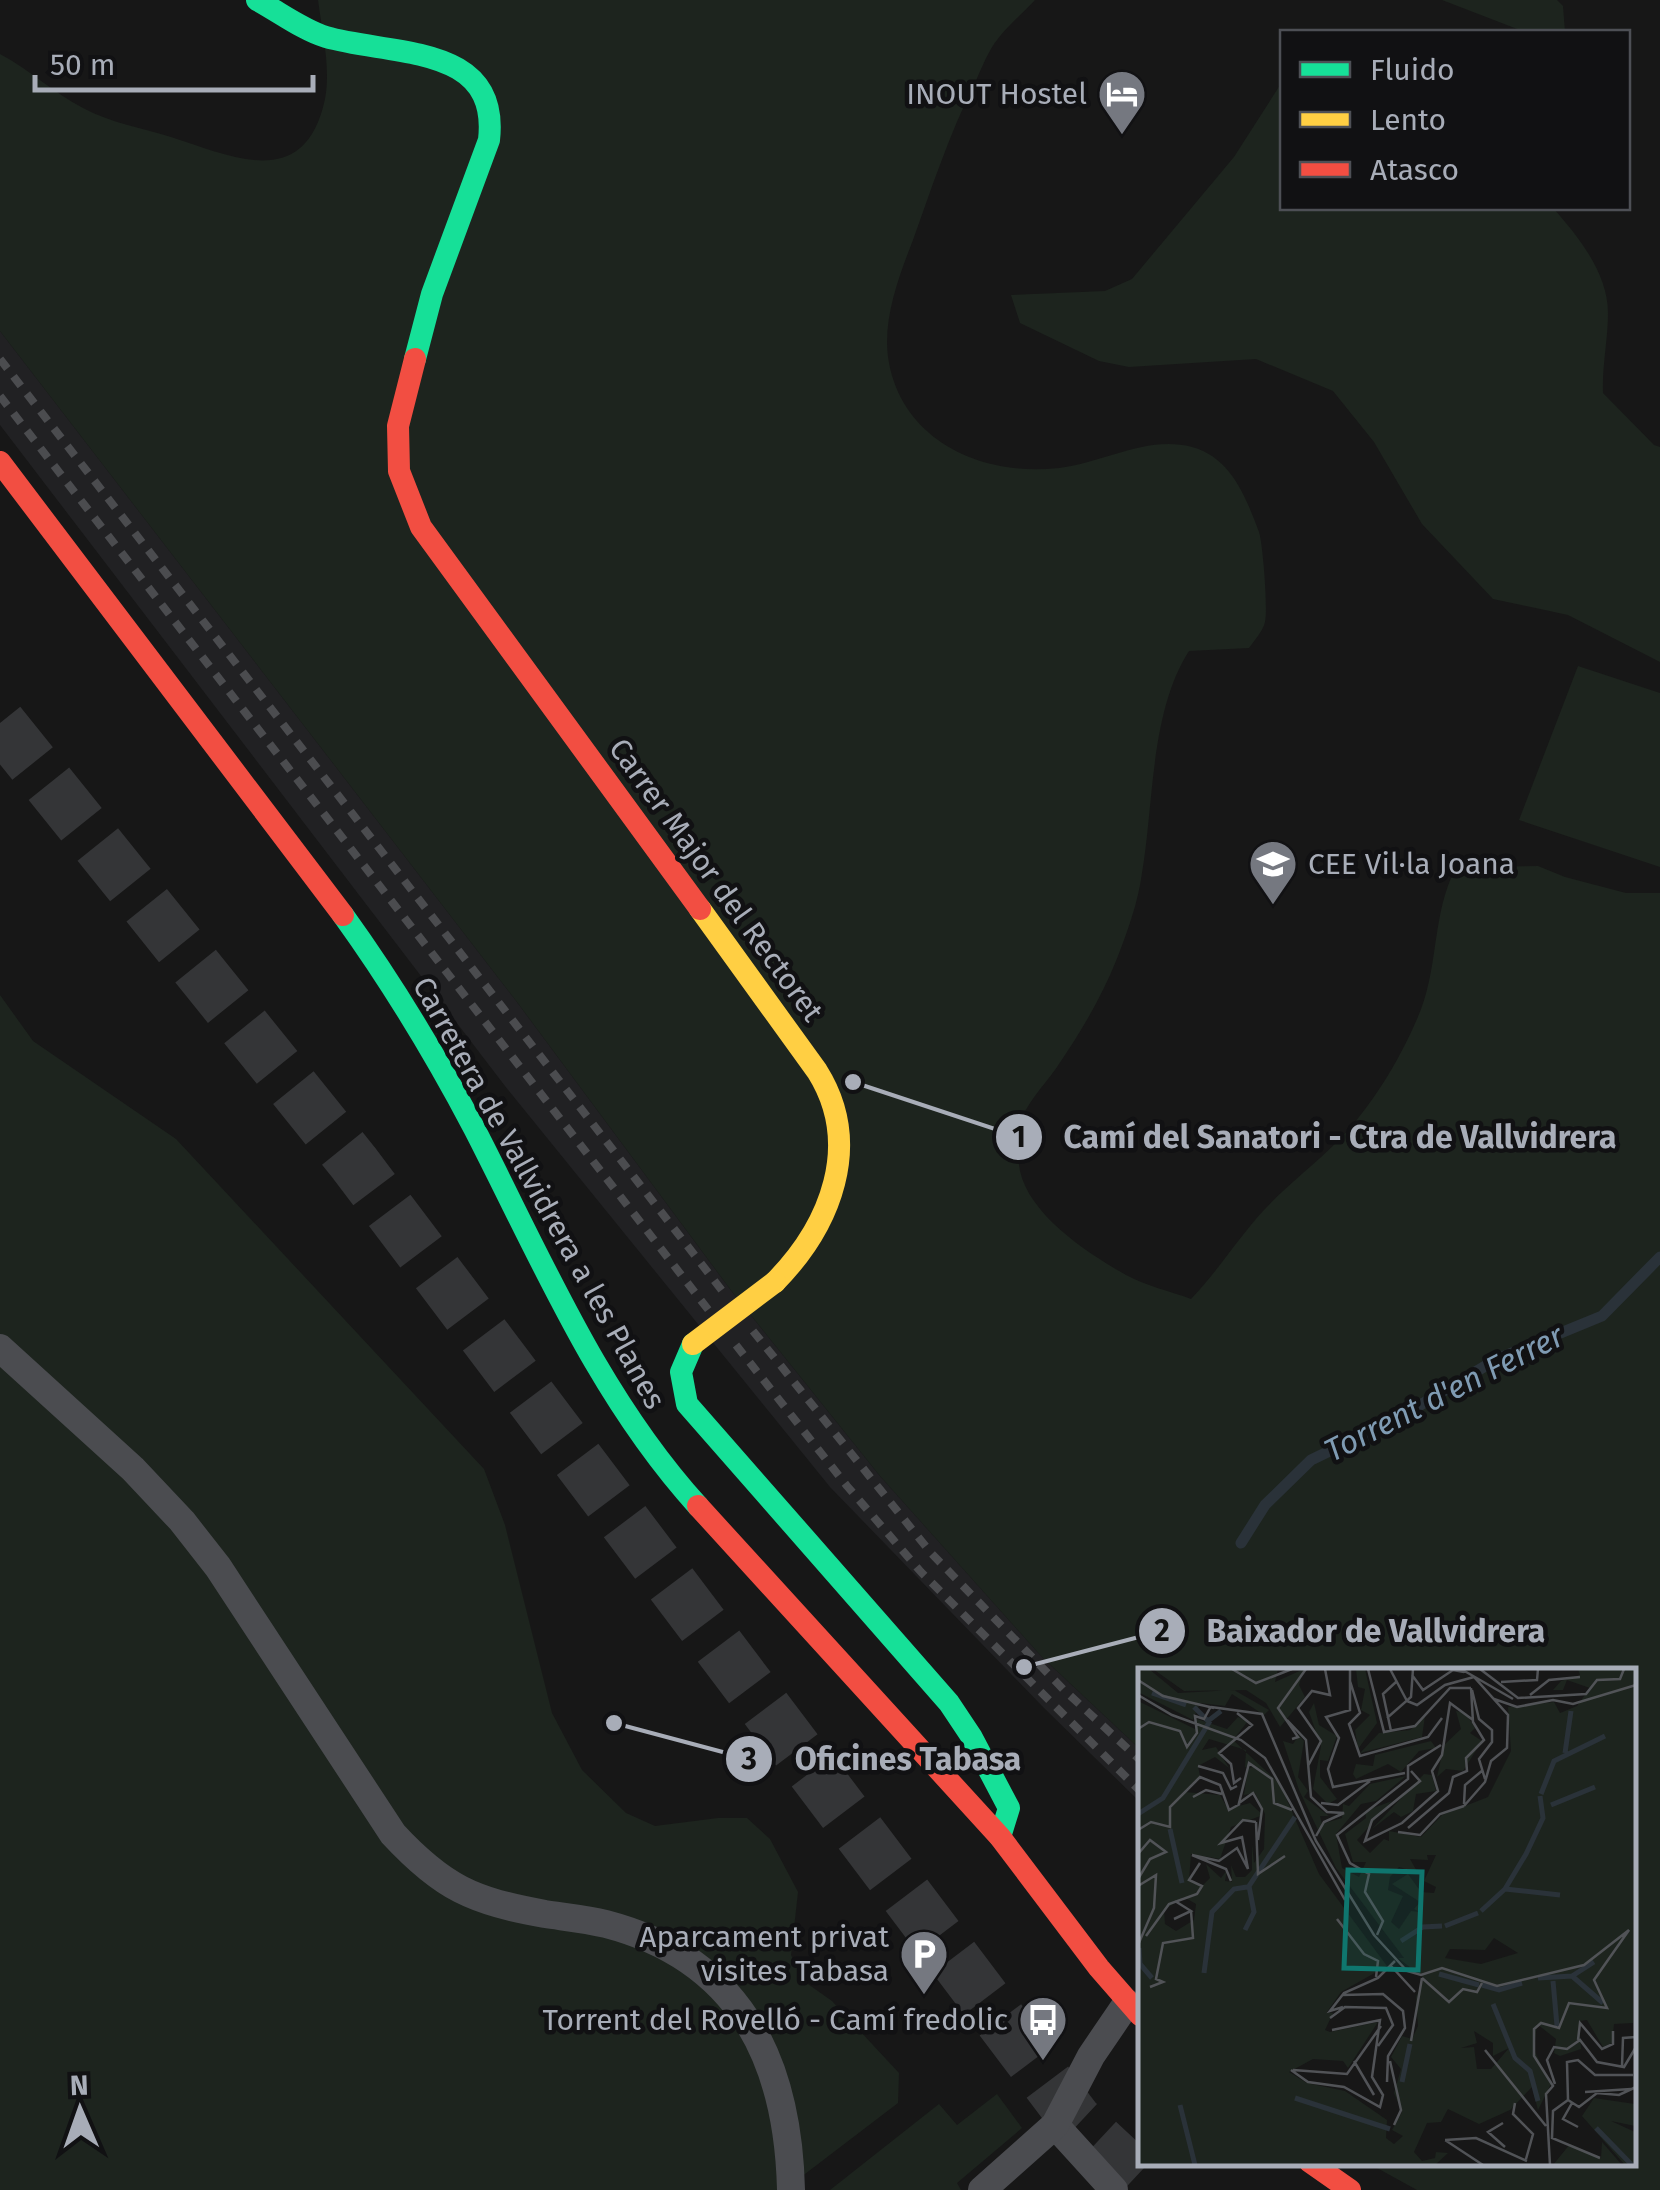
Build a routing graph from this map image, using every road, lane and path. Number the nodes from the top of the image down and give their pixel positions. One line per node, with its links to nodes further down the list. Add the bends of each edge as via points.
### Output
1 (257, 0): 4 (street, Carrer Major del Rectoret, bridge, via 323,36 450,63 485,93 489,140 432,294 398,426 399,471 420,526 832,1099 838,1142 832,1192 815,1236 776,1282 693,1344 683,1356 680,1386 687,1404 949,1703 1009,1808)
2 (0, 462): 4 (street, Carretera de Vallvidrera a les Planes, via 224,754 409,1012 561,1306 632,1426)
3 (0, 1348): 8 (street, via 182,1520 393,1834 423,1866 489,1902 645,1936 719,1986 769,2058 790,2148)
4 (1000, 1837): 5 (street, Carretera de Vallvidrera a les Planes)
5 (1134, 2009): 6 (street, via 1091,2056)
6 (1055, 2126): 9 (street); 10 (street)
7 (1314, 2165): 11 (street)
8 (791, 2190)
9 (982, 2190)
10 (1114, 2190)
11 (1350, 2190)

